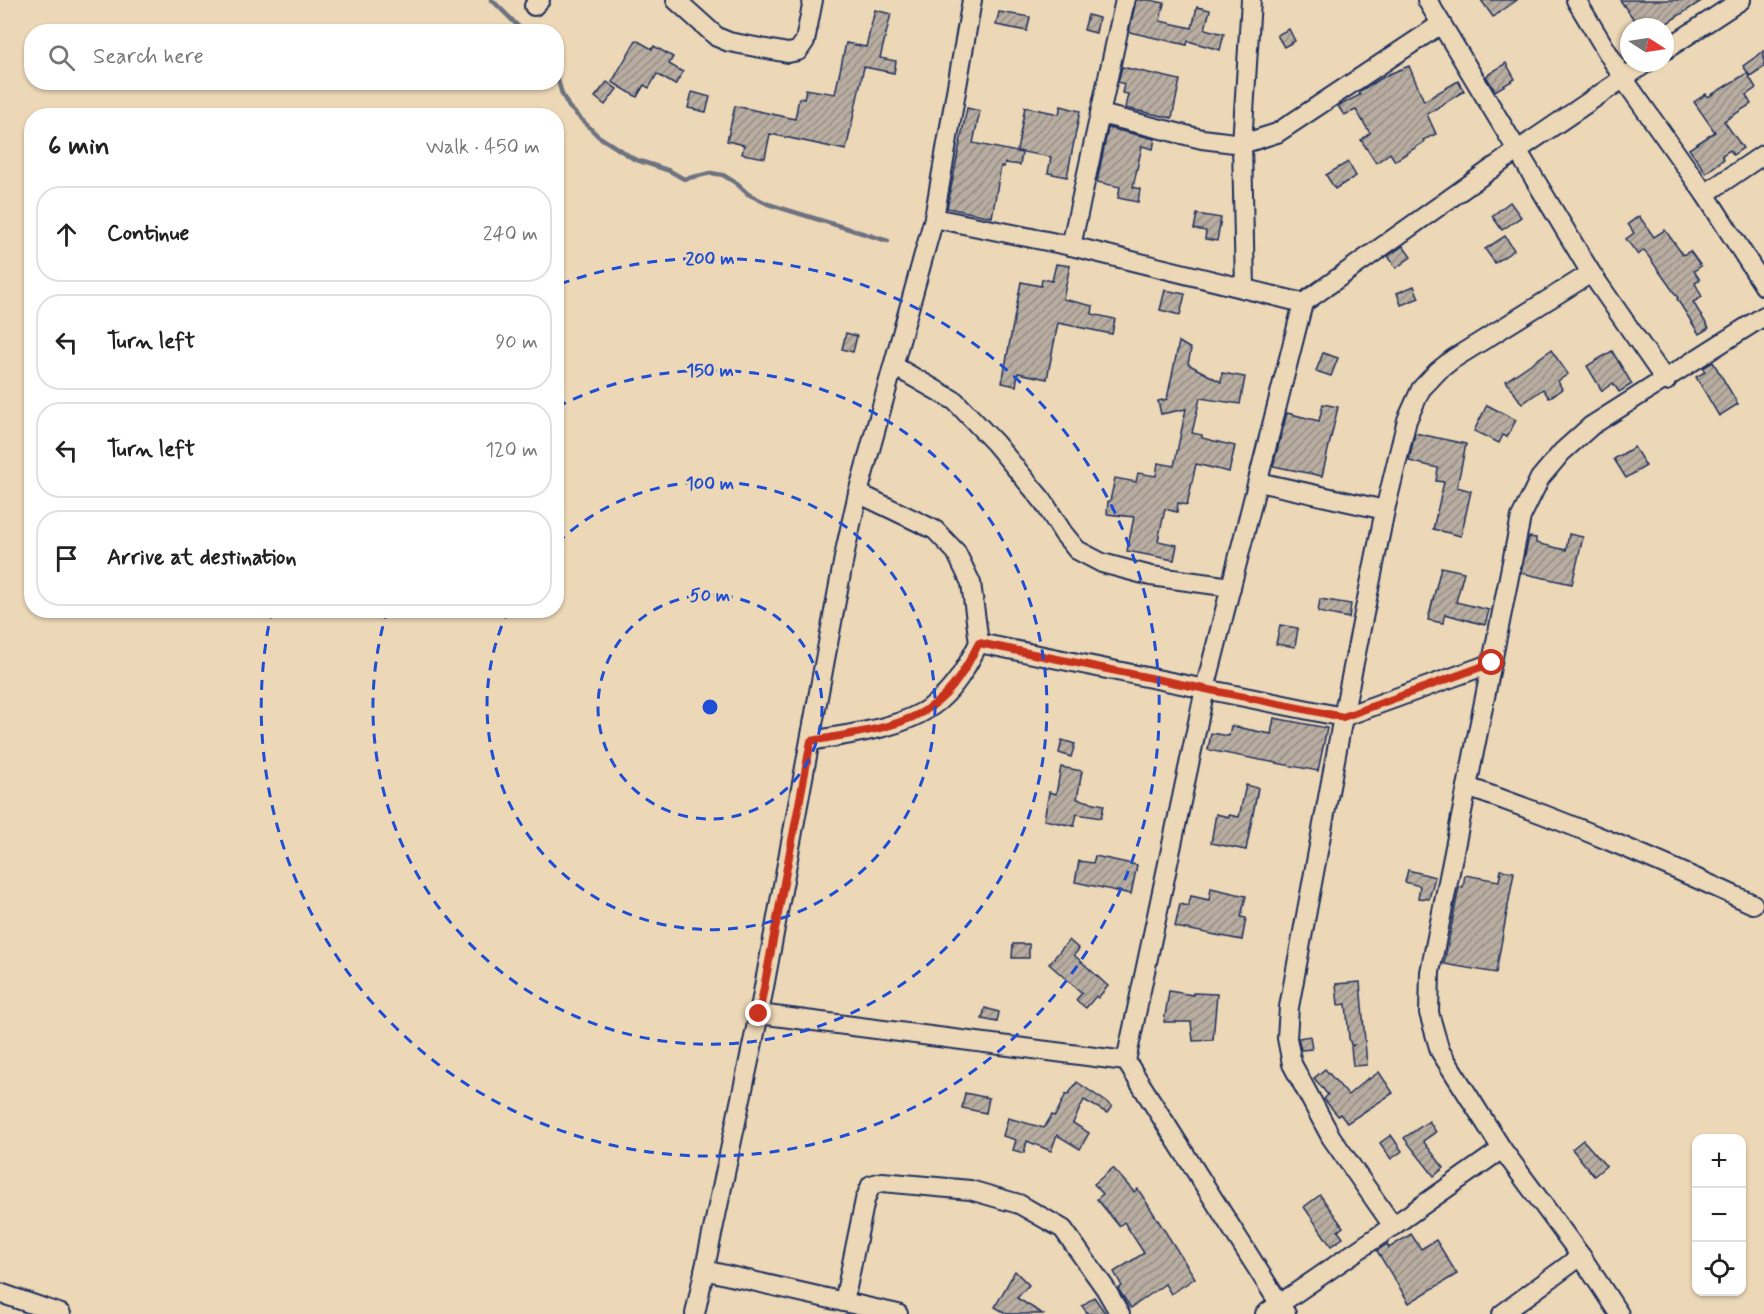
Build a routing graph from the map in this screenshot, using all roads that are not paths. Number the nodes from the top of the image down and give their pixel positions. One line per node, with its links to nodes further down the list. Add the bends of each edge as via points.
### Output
1 (676, 0): 2 (street, via 717,37 788,53 798,51 805,41)
2 (813, 0)
3 (972, 0): 18 (street)
4 (1125, 0): 13 (street)
5 (1251, 0): 14 (street)
6 (1427, 0): 9 (street)
7 (1576, 0): 12 (street)
8 (1741, 0): 10 (street)
9 (1441, 24): 14 (street, via 1277,133); 15 (street)
10 (1674, 44)
11 (1632, 72): 12 (street)
12 (1623, 78): 15 (street); 17 (street)
13 (1100, 114): 14 (street, via 1202,139); 19 (street)
14 (1242, 144): 22 (street)
15 (1518, 150): 20 (street); 23 (street)
16 (1764, 154): 17 (street)
17 (1705, 194): 21 (street)
18 (934, 218): 19 (street); 25 (street)
19 (1071, 246): 22 (street)
20 (1591, 273): 26 (street); 29 (street, via 1453,359 1421,389 1407,420)
21 (1764, 286)
22 (1245, 289): 23 (street)
23 (1303, 303): 27 (street)
24 (1764, 316): 26 (street)
25 (894, 366): 28 (street); 30 (street, via 956,401 1036,493 1077,550 1102,563 1151,576)
26 (1666, 381): 32 (street, via 1592,426 1540,478 1521,517)
27 (1258, 482): 29 (street); 30 (street)
28 (858, 493): 31 (street, via 935,530 956,552 970,584); 35 (street)
29 (1385, 510): 34 (street)
30 (1231, 588): 33 (street)
31 (979, 643): 33 (street); 35 (street, via 963,674 933,706 904,721)
32 (1492, 663): 34 (street); 36 (street)
33 (1205, 689): 34 (street); 39 (street)
34 (1343, 717): 41 (street, via 1289,1007 1287,1038 1292,1064 1331,1137)
35 (811, 741): 38 (street)
36 (1467, 787): 37 (street, via 1541,812); 40 (street, via 1430,972 1429,1013 1440,1051)
37 (1753, 904)
38 (759, 1014): 39 (street); 43 (street)
39 (1126, 1061): 46 (street)
40 (1502, 1149): 41 (street); 42 (street)
41 (1393, 1226): 46 (street)
42 (1581, 1256): 51 (street); 52 (street)
43 (704, 1270): 45 (street); 48 (street)
44 (0, 1293): 47 (street)
45 (844, 1302): 49 (street); 50 (street, via 865,1200 871,1185 882,1182 969,1191 1019,1204 1063,1229)
46 (1277, 1311)
47 (61, 1314)
48 (695, 1314)
49 (898, 1314)
50 (1120, 1314)
51 (1502, 1314)
52 (1619, 1314)

